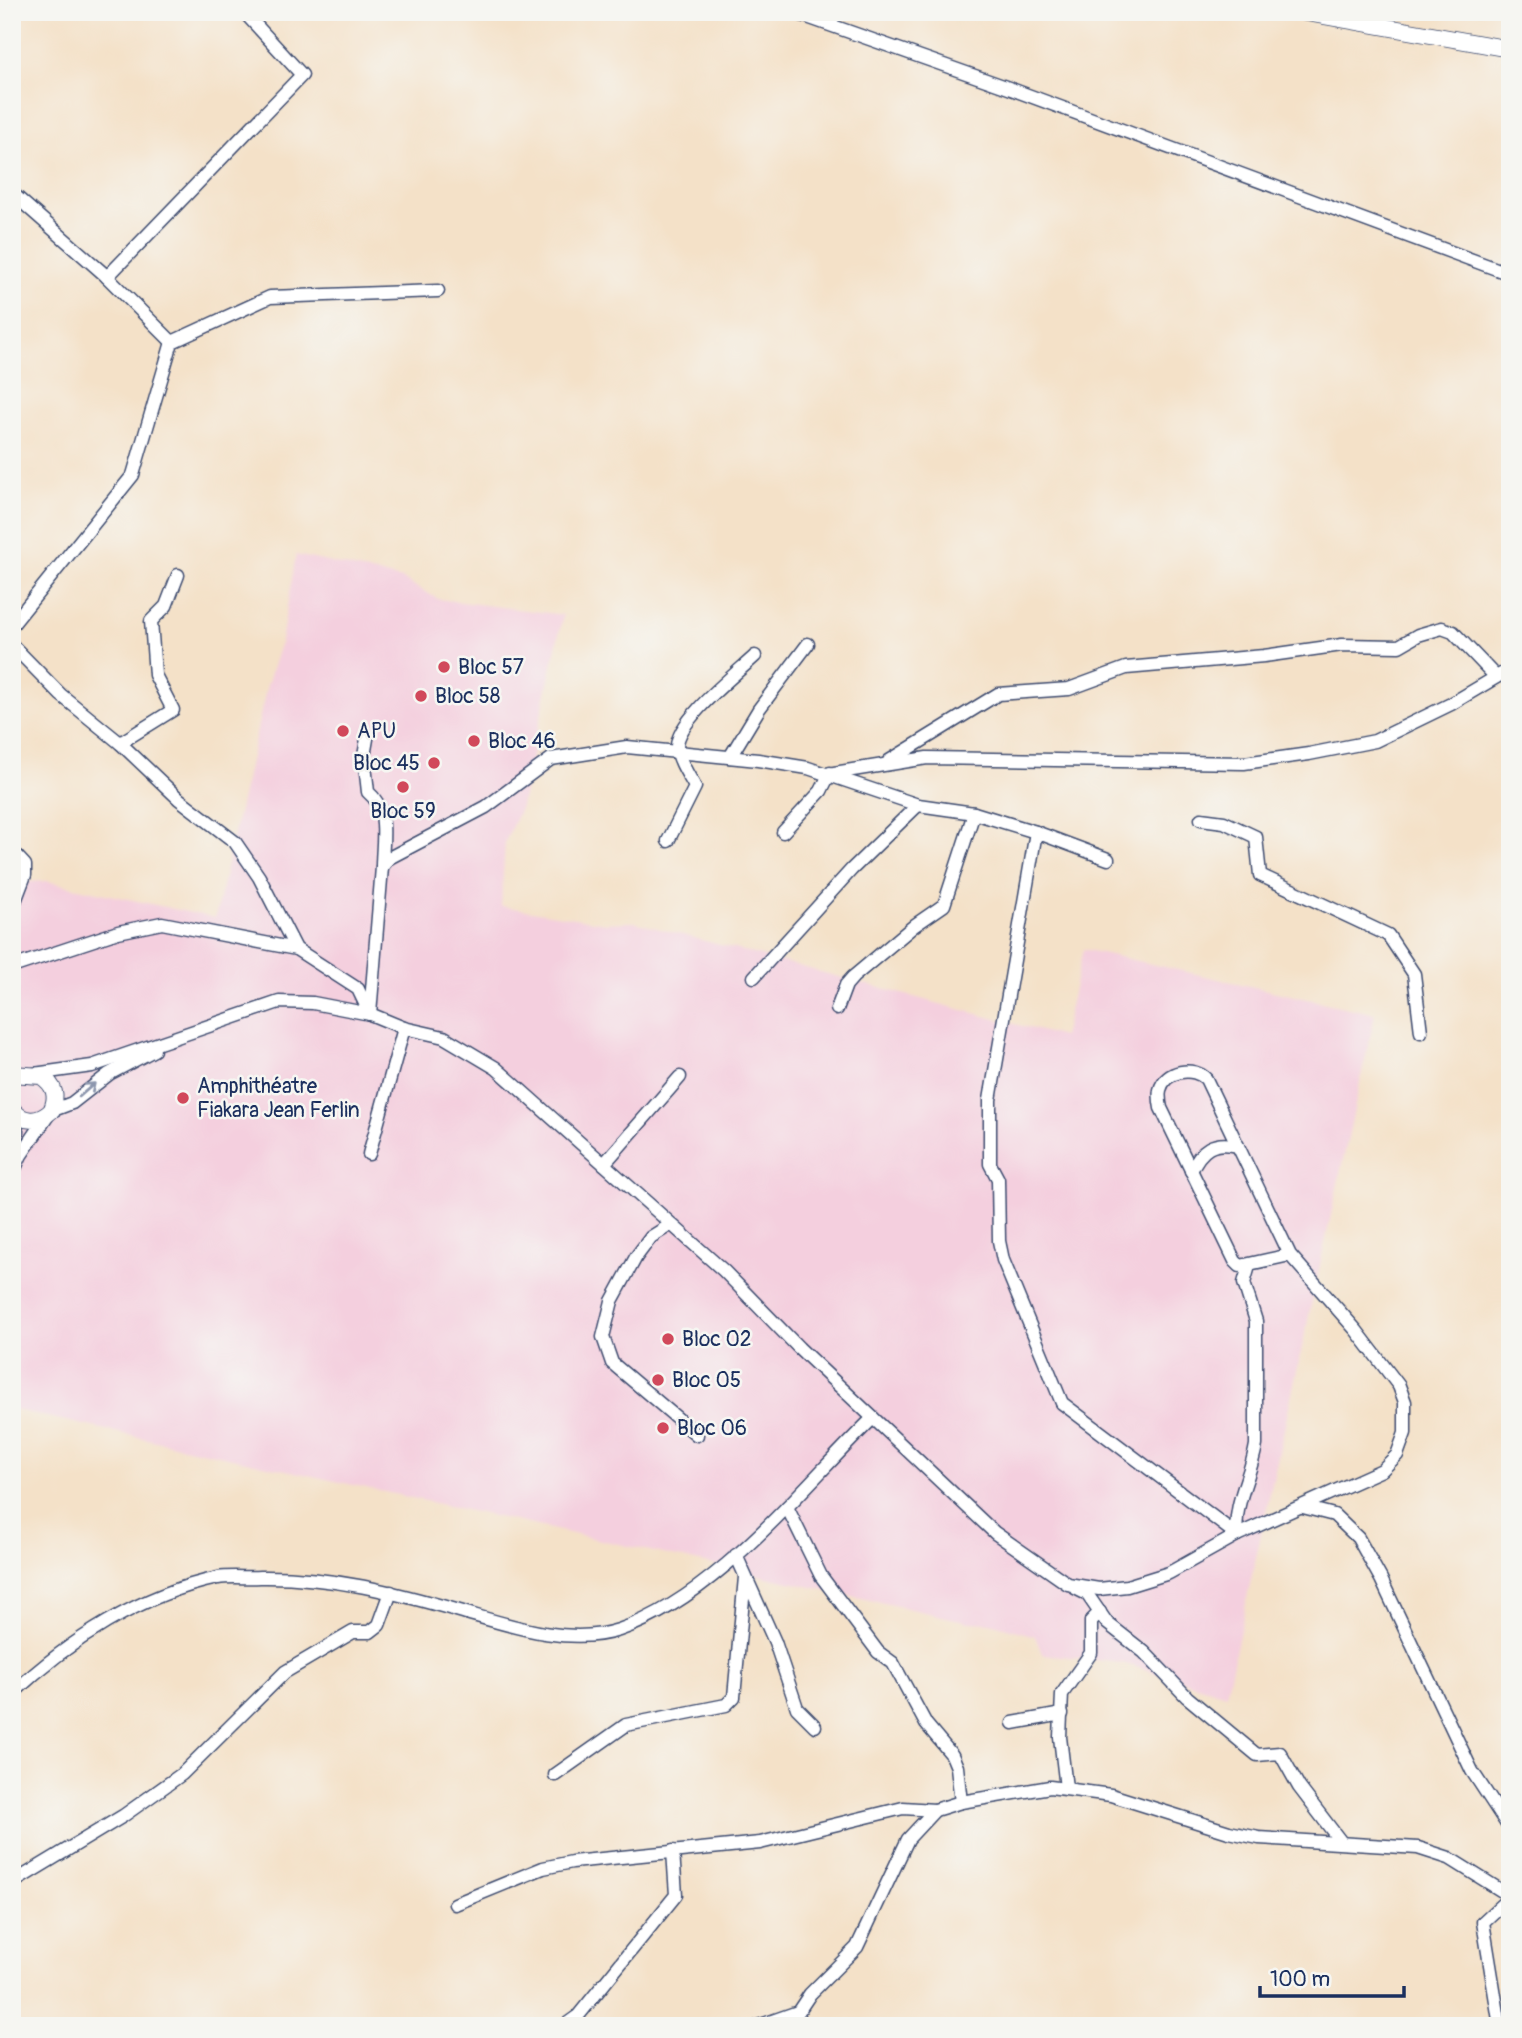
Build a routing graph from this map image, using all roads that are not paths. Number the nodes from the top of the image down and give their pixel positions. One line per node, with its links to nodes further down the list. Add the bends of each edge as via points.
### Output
1 (244, 12): 7 (street, via 302,75)
2 (793, 12): 6 (street)
3 (1301, 12): 4 (street)
4 (1510, 49)
5 (12, 193): 7 (street)
6 (1510, 274)
7 (107, 277): 9 (street)
8 (438, 291): 9 (street, via 270,297)
9 (172, 342): 11 (street, via 133,475)
10 (178, 575): 18 (street, via 166,606 150,621 155,676 173,710)
11 (12, 625)
12 (808, 644): 20 (street)
13 (12, 645): 18 (street, via 61,695)
14 (755, 656): 19 (street, via 678,735)
15 (1510, 669): 16 (street)
16 (1496, 677): 21 (street, via 1375,741 1244,763 991,757); 21 (street, via 1453,632 1442,628 1399,646 1342,645 1126,668 1069,689 998,694)
17 (367, 739): 31 (street, via 368,792 379,801 382,811)
18 (120, 743): 33 (street, via 179,799 235,842 259,877)
19 (677, 751): 20 (street); 28 (street, via 695,787); 31 (street, via 627,747 551,759 486,807 389,858)
20 (730, 757): 22 (street)
21 (886, 763): 22 (street)
22 (830, 773): 23 (street); 26 (street, via 821,792)
23 (918, 805): 24 (street); 35 (street, via 852,869)
24 (974, 813): 27 (street); 36 (street, via 944,905 853,977)
25 (1201, 819): 39 (street, via 1224,822 1255,837 1260,875 1388,935 1413,974)
26 (783, 832)
27 (1036, 832): 30 (street); 59 (street, via 990,1100 990,1164 998,1179 1003,1260 1062,1403)
28 (668, 841)
29 (12, 851): 32 (street, via 25,865 25,875)
30 (1108, 859)
31 (382, 867): 37 (street)
32 (12, 909)
33 (296, 949): 34 (street, via 162,923 118,932); 37 (street, via 358,989)
34 (12, 968)
35 (754, 977)
36 (837, 1009)
37 (370, 1014): 38 (street); 40 (street, via 279,1002)
38 (404, 1028): 48 (street); 49 (street, via 444,1037 496,1068)
39 (1421, 1032)
40 (170, 1039): 42 (street, via 92,1066); 46 (street, one-way to 40)
41 (12, 1074): 42 (street)
42 (33, 1074): 44 (street); 46 (street, via 53,1088)
43 (680, 1077): 49 (street)
44 (12, 1086)
45 (12, 1110): 46 (street, via 30,1121); 51 (street, via 17,1131)
46 (51, 1111): 51 (street)
47 (1238, 1146): 50 (street, via 1211,1145 1199,1154); 50 (street, via 1214,1092 1199,1071 1188,1069 1166,1080 1160,1091 1161,1108); 53 (street)
48 (369, 1154)
49 (604, 1164): 52 (street)
50 (1191, 1171): 54 (street, via 1231,1255 1240,1266)
51 (12, 1174)
52 (670, 1225): 55 (street, via 724,1271); 56 (street, via 651,1237 636,1257 612,1301 603,1337 612,1363)
53 (1290, 1255): 54 (street); 58 (street, via 1389,1370 1399,1386 1406,1418 1397,1455 1382,1470)
54 (1249, 1266): 59 (street, via 1244,1283 1256,1321 1256,1445 1234,1516)
55 (873, 1418): 57 (street); 62 (street, via 995,1533)
56 (697, 1436)
57 (787, 1507): 60 (street); 71 (street, via 821,1576 878,1652 893,1663 926,1724 952,1755)
58 (1303, 1507): 59 (street); 73 (street, via 1334,1515 1358,1538 1472,1771)
59 (1237, 1535): 62 (street, via 1169,1573 1127,1587)
60 (736, 1555): 61 (street); 63 (street, via 663,1612 616,1631 565,1635 511,1627)
61 (745, 1577): 68 (street, via 775,1642 797,1708); 69 (street, via 734,1697 726,1705 626,1725)
62 (1068, 1584): 64 (street, via 1087,1594)
63 (391, 1592): 65 (street, via 348,1581 299,1577 219,1578 121,1615 44,1663); 76 (street, via 379,1625 370,1632 353,1632 285,1672 182,1774 123,1816)
64 (1100, 1612): 66 (street, via 1091,1621 1091,1653 1062,1693); 74 (street, via 1195,1704 1252,1751 1280,1753 1299,1787)
65 (12, 1694)
66 (1062, 1714): 67 (street); 70 (street)
67 (1013, 1723)
68 (815, 1726)
69 (555, 1775)
70 (1066, 1788): 71 (street, via 1026,1789); 74 (street, via 1111,1795 1259,1838)
71 (961, 1802): 72 (street)
72 (935, 1810): 75 (street, via 902,1808 760,1843); 80 (street, via 908,1839 857,1947 798,2012)
73 (1510, 1829)
74 (1341, 1842): 77 (street, via 1419,1848 1449,1858)
75 (673, 1851): 78 (street, via 543,1868); 79 (street, via 676,1895 578,2016)
76 (12, 1883)
77 (1510, 1896): 81 (street, via 1483,1922)
78 (455, 1904)
79 (564, 2026)
80 (758, 2026)
81 (1500, 2026)

